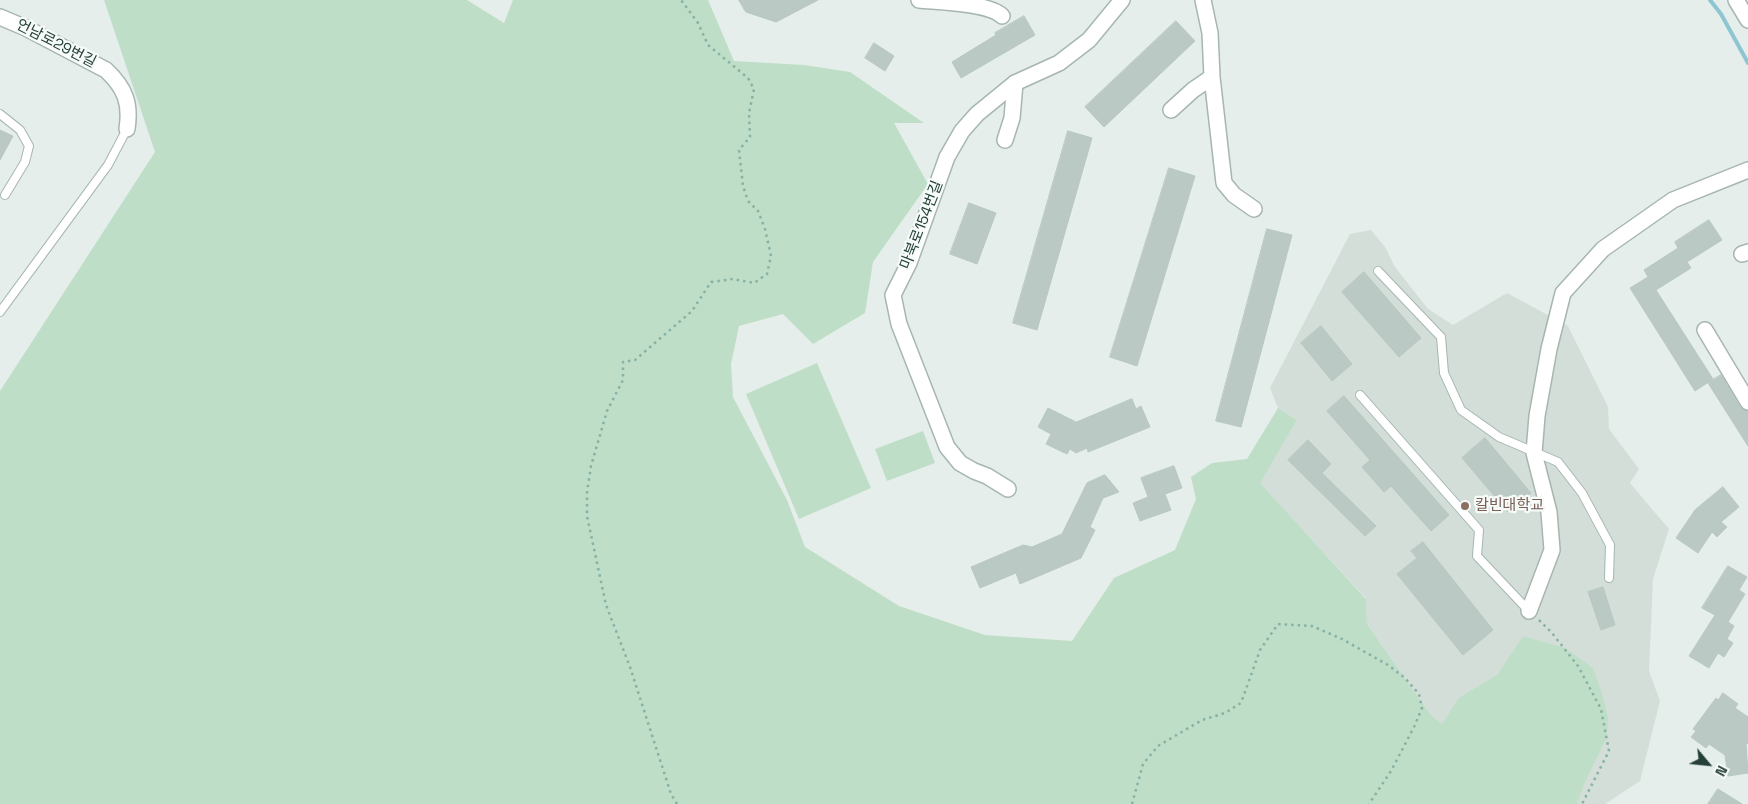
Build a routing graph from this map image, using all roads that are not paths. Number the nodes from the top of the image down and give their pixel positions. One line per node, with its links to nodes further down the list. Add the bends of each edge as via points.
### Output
1 (919, 0): 5 (street, via 984,7 998,11)
2 (1122, 0): 9 (street, 마북로154번길, via 1089,40 1074,52 1059,63)
3 (1203, 0): 8 (street, via 1210,33)
4 (1740, 0): 7 (street)
5 (1002, 16)
6 (0, 17): 12 (street, 언남로29번길, via 106,70 127,103 130,113)
7 (1748, 20)
8 (1212, 77): 10 (street); 16 (street, via 1224,182 1234,195)
9 (1015, 83): 13 (street, via 1012,118); 23 (street, 마북로154번길, via 977,114 947,156 909,263 893,295 898,324 947,447 960,463)
10 (1171, 110)
11 (0, 114): 15 (lane, via 20,130 29,146 25,162)
12 (127, 129): 18 (lane, via 108,164)
13 (1005, 140)
14 (1748, 170): 22 (street, via 1674,200 1603,249 1563,293 1549,348)
15 (5, 195)
16 (1254, 209)
17 (1378, 271): 22 (lane, via 1441,338 1444,373 1461,410 1499,437)
18 (0, 312)
19 (1704, 330): 21 (street)
20 (1360, 396): 25 (lane, via 1479,530 1477,556)
21 (1748, 402)
22 (1534, 453): 24 (lane, via 1558,462 1582,493 1610,545); 25 (street, via 1548,512 1552,550)
23 (1008, 489)
24 (1609, 578)
25 (1529, 611)

